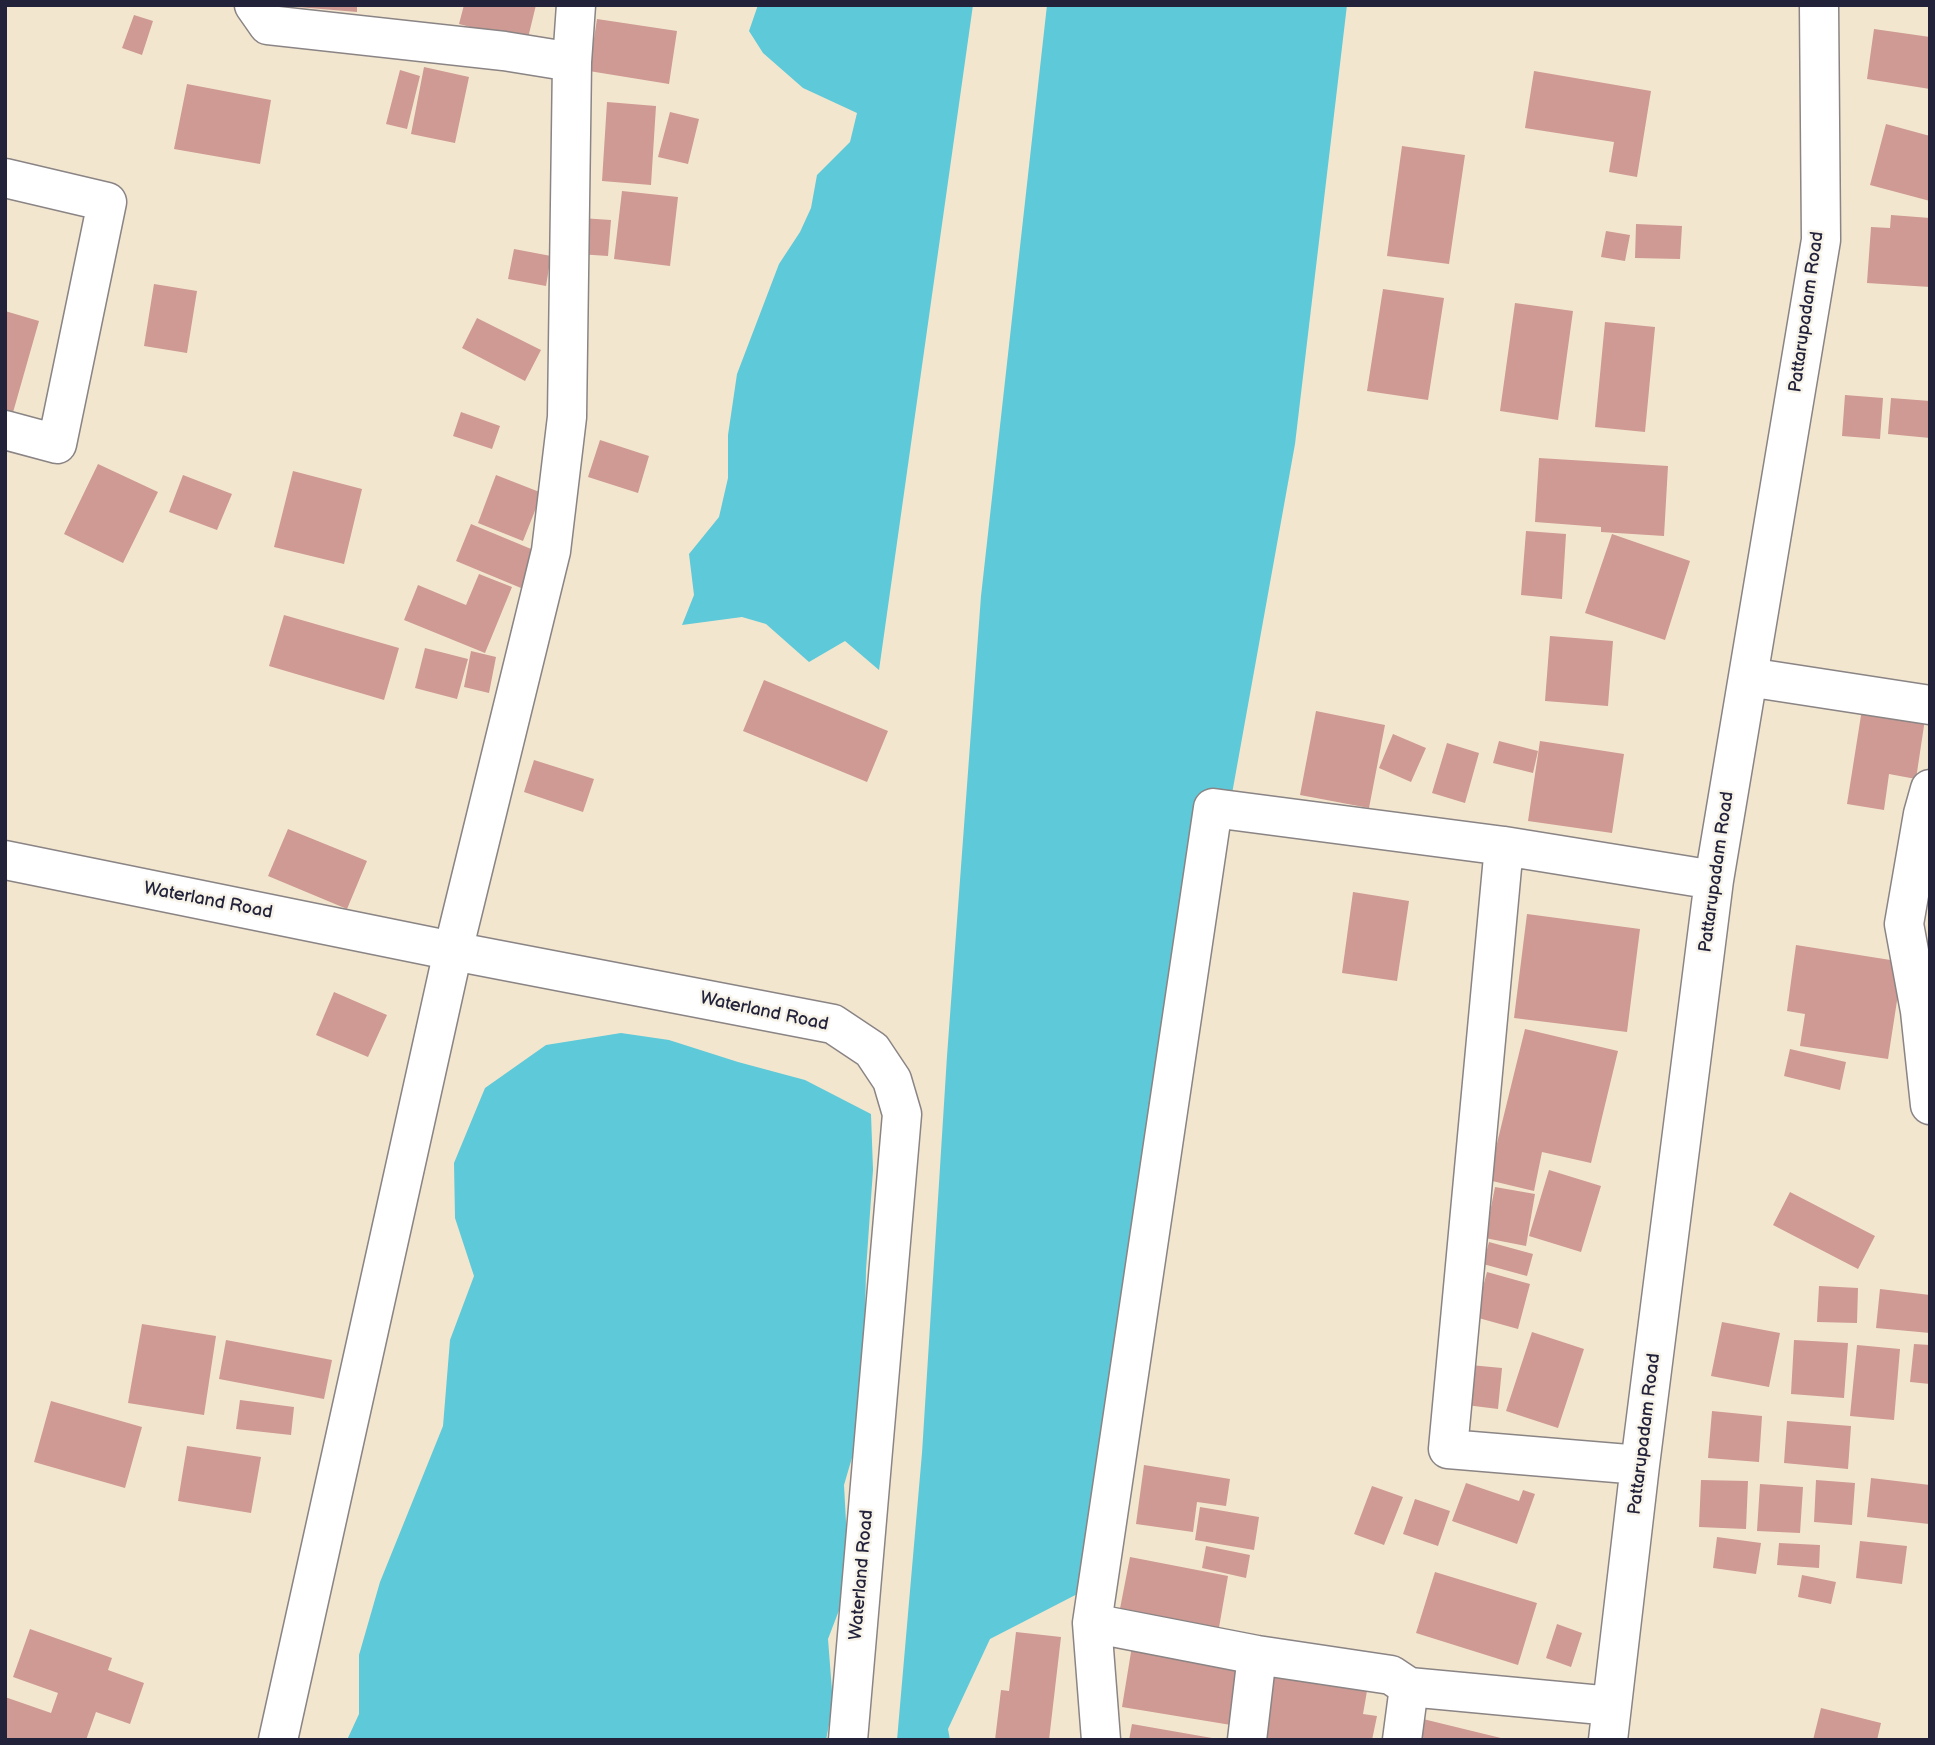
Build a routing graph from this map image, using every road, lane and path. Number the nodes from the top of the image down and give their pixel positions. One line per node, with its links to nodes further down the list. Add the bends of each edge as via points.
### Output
1 (254, 5): 4 (street, via 268,24)
2 (576, 5): 4 (street)
3 (1819, 5): 7 (street, Pattarupadam Road, via 1821,240)
4 (572, 62): 13 (street, via 567,417 551,551)
5 (5, 178): 6 (street, via 107,202 57,444)
6 (5, 430)
7 (1748, 677): 8 (street); 12 (street, Pattarupadam Road)
8 (1930, 705)
9 (1930, 789): 14 (street, via 1904,924)
10 (1504, 846): 12 (street); 15 (street, via 1448,1449); 16 (street, via 1213,808)
11 (5, 860): 13 (street, Waterland Road)
12 (1714, 880): 15 (street, Pattarupadam Road)
13 (453, 951): 20 (street); 21 (street, Waterland Road, via 832,1024 872,1050 892,1080 902,1114)
14 (1930, 1104)
15 (1640, 1465): 19 (street, Pattarupadam Road)
16 (1092, 1623): 17 (street); 22 (street)
17 (1257, 1655): 18 (street, via 1391,1675); 23 (street)
18 (1409, 1687): 19 (street); 24 (street)
19 (1610, 1723)
20 (278, 1740)
21 (848, 1740)
22 (1101, 1740)
23 (1247, 1740)
24 (1402, 1740)

